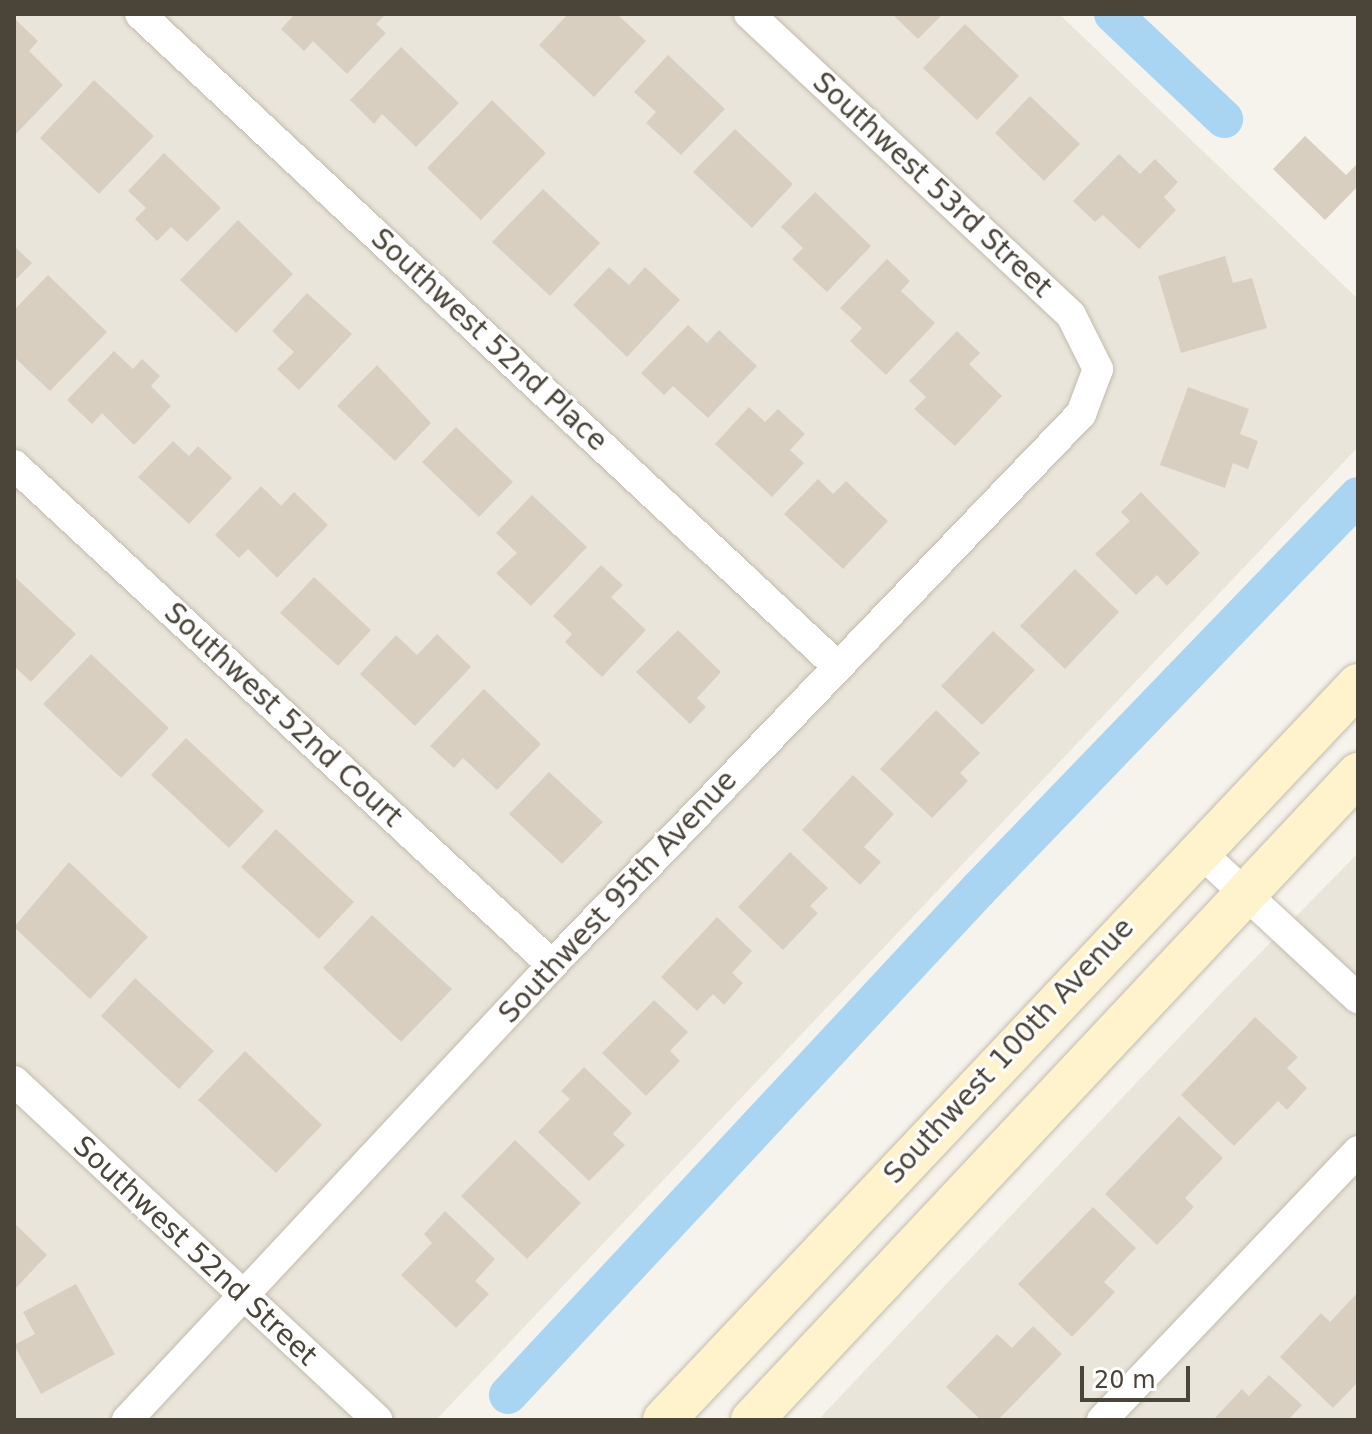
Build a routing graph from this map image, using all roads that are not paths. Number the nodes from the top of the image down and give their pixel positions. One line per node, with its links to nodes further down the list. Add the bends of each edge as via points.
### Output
1 (140, 14): 5 (street, Southwest 52nd Place)
2 (749, 14): 3 (street, Southwest 53rd Street, via 1071,315)
3 (1098, 369): 5 (street, Southwest 95th Avenue, via 1081,414)
4 (14, 465): 10 (street, Southwest 52nd Court)
5 (837, 666): 10 (street, Southwest 95th Avenue)
6 (1358, 685): 8 (main road, Southwest 100th Avenue)
7 (1358, 774): 9 (main road)
8 (1199, 851): 9 (street); 17 (main road, Southwest 100th Avenue)
9 (1246, 895): 11 (street); 18 (main road)
10 (552, 965): 14 (street, Southwest 95th Avenue)
11 (1358, 998)
12 (14, 1081): 14 (street, Southwest 52nd Street)
13 (1358, 1151): 19 (street)
14 (244, 1298): 15 (street, Southwest 95th Avenue); 16 (street, Southwest 52nd Street)
15 (127, 1420)
16 (377, 1420)
17 (664, 1420)
18 (752, 1420)
19 (1102, 1420)

